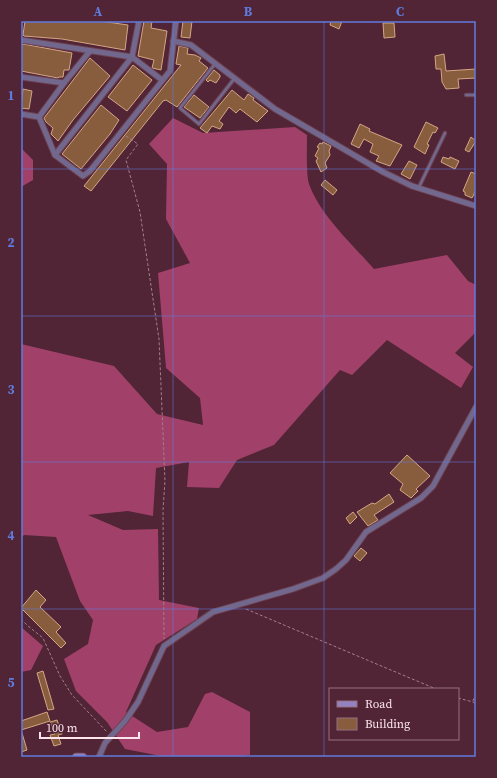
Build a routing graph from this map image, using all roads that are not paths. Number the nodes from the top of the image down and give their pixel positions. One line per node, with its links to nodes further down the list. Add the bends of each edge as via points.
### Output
1 (138, 21): 6 (street)
2 (176, 21): 4 (street)
3 (21, 40): 5 (street)
4 (173, 41): 7 (street, via 191,45); 10 (street, via 170,71)
5 (90, 51): 6 (street); 11 (street)
6 (132, 57): 10 (street); 17 (street)
7 (215, 64): 9 (street); 9 (lane, via 180,108 199,124)
8 (21, 77): 11 (street)
9 (234, 79): 18 (street, via 275,109 383,172)
10 (162, 80): 17 (street, via 90,171 83,176)
11 (64, 83): 15 (street)
12 (466, 95): 13 (lane)
13 (476, 95)
14 (21, 114): 15 (street)
15 (39, 117): 17 (street)
16 (446, 133): 18 (lane)
17 (55, 155)
18 (419, 188): 19 (street)
19 (475, 204)
20 (476, 407): 23 (street, via 433,486 421,498 366,532 346,560 336,569 323,578 292,589 213,612 164,646 138,702 111,735)
21 (76, 757): 22 (street)
22 (83, 757)
23 (98, 757)

